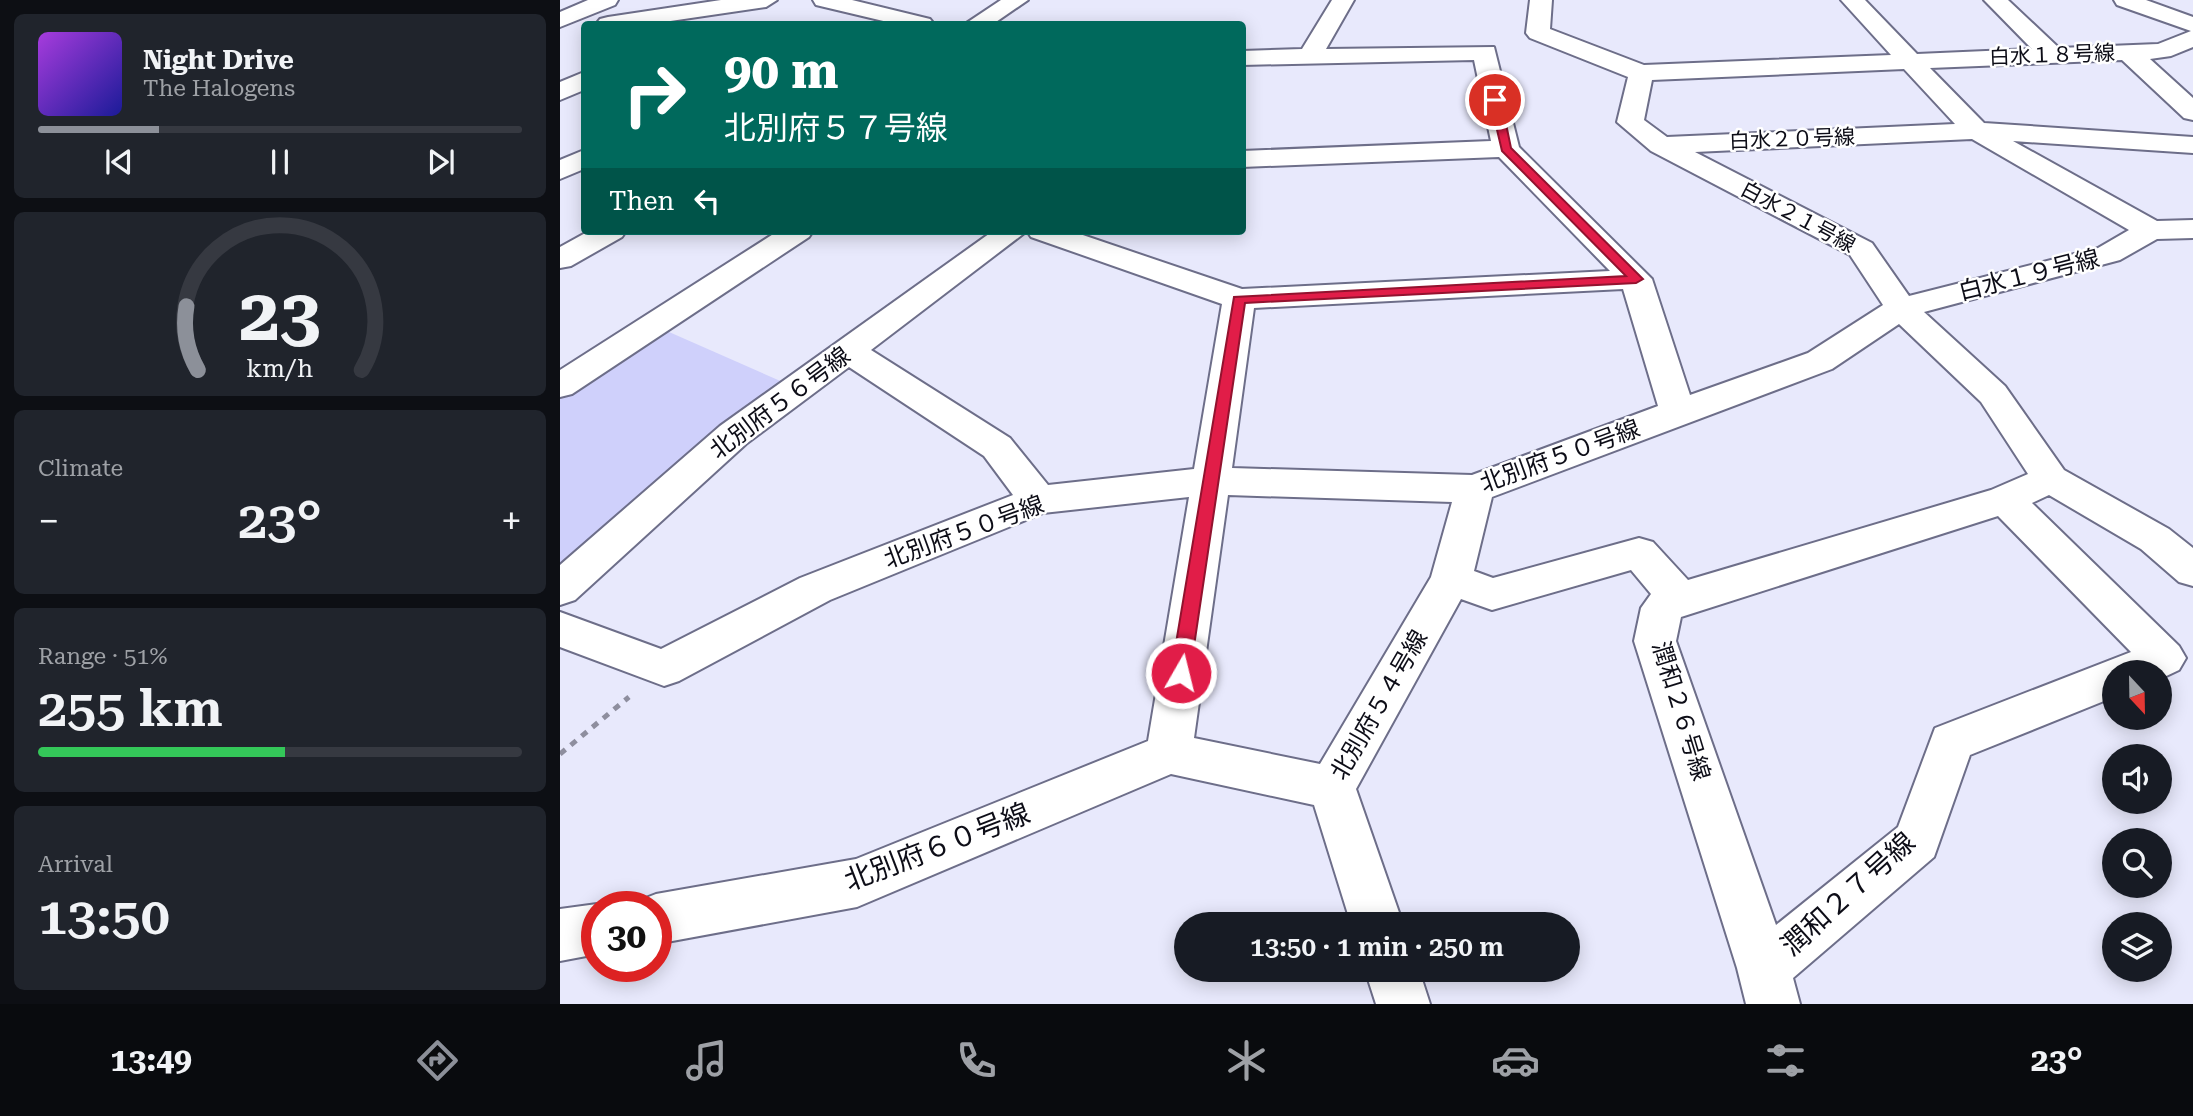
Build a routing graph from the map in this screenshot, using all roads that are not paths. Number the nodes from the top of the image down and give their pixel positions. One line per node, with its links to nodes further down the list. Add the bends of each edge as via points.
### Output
1 (607, 0): 12 (street)
2 (766, 0): 10 (street)
3 (824, 0): 11 (street)
4 (1017, 0): 17 (street)
5 (1343, 0): 25 (street)
6 (1541, 0): 22 (street)
7 (1852, 0): 27 (street)
8 (1995, 0): 24 (street)
9 (2125, 0): 18 (street)
10 (758, 1): 13 (street); 14 (street)
11 (877, 13): 15 (street); 16 (street)
12 (560, 20)
13 (628, 21)
14 (713, 21)
15 (861, 21)
16 (910, 21)
17 (982, 21)
18 (2193, 25)
19 (581, 28): 20 (street)
20 (560, 32)
21 (2193, 38): 23 (street, 白水１８号線, via 2162,51)
22 (1511, 43): 25 (street); 28 (street); 35 (street)
23 (2128, 52): 24 (street, 白水１８号線); 31 (street)
24 (2052, 55): 27 (street, 白水１８号線)
25 (1310, 56): 26 (street)
26 (1246, 58)
27 (1908, 61): 28 (street, 白水１８号線); 32 (street)
28 (1641, 73): 33 (street, via 1630,122)
29 (581, 82): 30 (street)
30 (560, 92)
31 (2193, 111)
32 (1976, 131): 33 (street, 白水２０号線); 34 (street, 白水２０号線); 40 (street)
33 (1661, 145): 48 (street, 白水２１号線, via 1861,249)
34 (2193, 145)
35 (1506, 149): 36 (street); 46 (street)
36 (1246, 159)
37 (581, 160): 38 (street)
38 (560, 171)
39 (2193, 229): 40 (street, 白水１９号線)
40 (2151, 230): 48 (street, 白水１９号線, via 2109,254)
41 (604, 235): 45 (street)
42 (792, 235): 50 (street)
43 (1007, 235): 49 (street, 北別府５６号線)
44 (1054, 235): 47 (street)
45 (560, 260)
46 (1636, 279): 47 (street); 51 (street)
47 (1239, 299): 53 (street)
48 (1901, 307): 51 (street, 北別府５０号線, via 1820,361); 52 (street, 白水２１号線, via 1993,394)
49 (849, 351): 56 (street, via 998,447); 59 (street, 北別府５６号線, via 733,435)
50 (560, 386)
51 (1678, 412): 54 (street, 北別府５０号線)
52 (2051, 479): 55 (street); 57 (street, via 2155,539)
53 (1210, 481): 54 (street, 北別府５０号線); 56 (street, 北別府５０号線); 64 (street)
54 (1475, 489): 58 (street, 北別府５４号線)
55 (2005, 499): 60 (street); 62 (street, via 2164,658)
56 (1038, 500): 61 (street, 北別府５０号線, via 815,589 664,668)
57 (2193, 571)
58 (1451, 579): 60 (street, via 1493,594 1639,553); 65 (street, 北別府５４号線)
59 (560, 589)
60 (1680, 599): 71 (street, 潤和２６号線, via 1662,608 1655,640)
61 (560, 629)
62 (2159, 660)
63 (2102, 683): 71 (street, 潤和２７号線, via 1951,742 1917,841)
64 (1169, 753): 65 (street); 67 (street, 北別府６０号線, via 856,883)
65 (1332, 788): 66 (street, 北別府５４号線)
66 (1373, 912)
67 (672, 916)
68 (581, 932): 69 (street)
69 (560, 935)
70 (1396, 982): 72 (street)
71 (1768, 986)
72 (1404, 1004)

